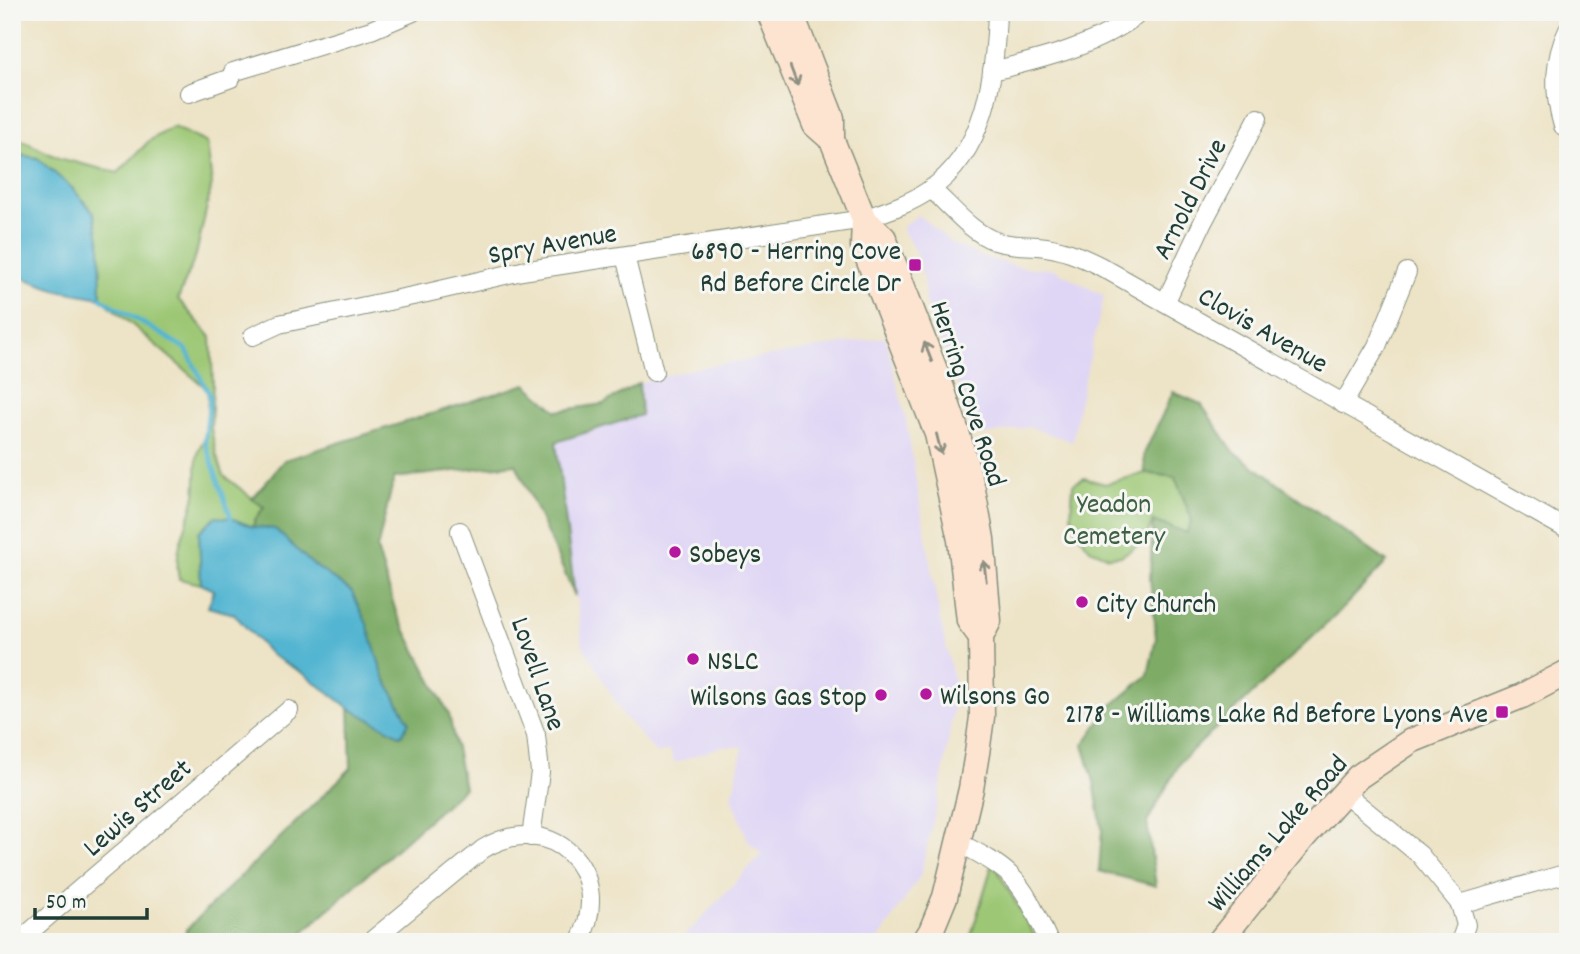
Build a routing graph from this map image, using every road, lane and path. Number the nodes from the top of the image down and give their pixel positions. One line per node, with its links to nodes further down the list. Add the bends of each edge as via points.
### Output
1 (413, 12): 8 (street, via 371,30 233,72 231,78)
2 (769, 12): 11 (main road, Herring Cove Road, one-way to 11, via 815,125)
3 (790, 12): 11 (main road, Herring Cove Road, via 832,118)
4 (997, 12): 7 (street, Spry Avenue)
5 (1141, 12): 7 (street, via 1091,42)
6 (1568, 30): 10 (street, via 1556,72)
7 (992, 71): 12 (street, Spry Avenue, via 976,133 956,166)
8 (189, 93)
9 (1258, 118): 16 (street, Arnold Drive)
10 (1563, 126)
11 (832, 140): 13 (main road, Herring Cove Road)
12 (931, 189): 13 (street, Spry Avenue); 16 (street, Clovis Avenue, via 962,221 992,240 1078,255)
13 (864, 219): 14 (street, Spry Avenue); 26 (main road, Herring Cove Road, via 863,246 937,434 960,540 969,621 981,637 982,717)
14 (625, 256): 17 (street, Spry Avenue, via 522,271 279,324); 18 (street)
15 (1407, 272): 19 (street, via 1377,346)
16 (1166, 301): 19 (street, Clovis Avenue)
17 (253, 336)
18 (654, 372)
19 (1343, 404): 20 (street, Clovis Avenue)
20 (1568, 530)
21 (460, 531): 25 (street, Lovell Lane, via 536,735 540,772)
22 (1568, 672): 24 (main road, Williams Lake Road, via 1411,741)
23 (289, 710): 29 (street, Lewis Street)
24 (1343, 792): 28 (street, via 1420,855); 34 (main road, Williams Lake Road)
25 (531, 837): 30 (street, via 503,839 483,849); 31 (street, via 564,848 583,869 591,903)
26 (958, 842): 32 (main road, Herring Cove Road, via 945,897); 33 (street, via 1010,875 1024,892)
27 (1568, 873): 28 (street)
28 (1460, 904): 35 (street, via 1466,925)
29 (18, 942)
30 (370, 942)
31 (579, 942)
32 (924, 942)
33 (1049, 942)
34 (1219, 942)
35 (1460, 942)

